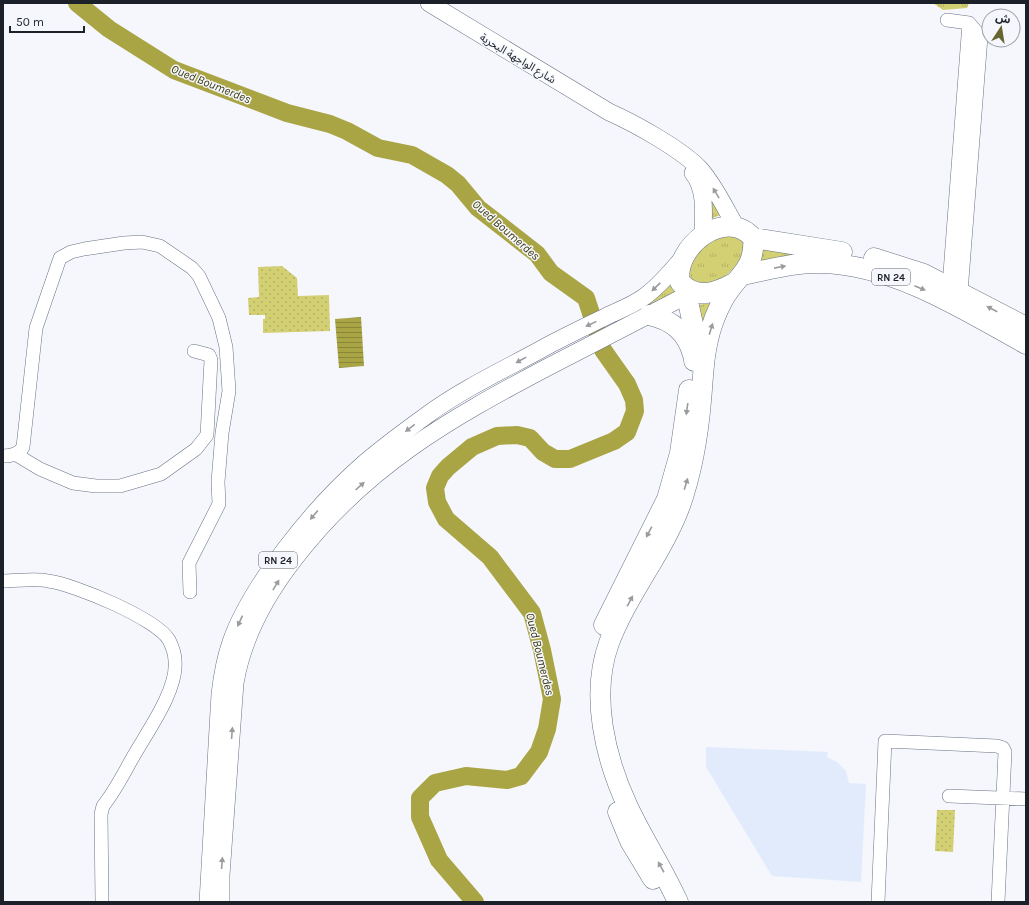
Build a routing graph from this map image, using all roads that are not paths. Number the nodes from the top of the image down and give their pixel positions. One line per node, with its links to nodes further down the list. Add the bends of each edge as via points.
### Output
1 (429, 3): 3 (main road, شارع الواجهة البحرية)
2 (947, 20): 9 (street, via 969,23 981,37)
3 (609, 112): 4 (main road, شارع الواجهة البحرية, one-way to 3, via 699,168 681,154); 5 (main road, شارع الواجهة البحرية, via 632,131 679,160 695,175 702,194)
4 (736, 227): 5 (highway, via 720,228); 6 (highway, via 746,231)
5 (703, 236): 7 (highway, via 687,250)
6 (753, 238): 8 (highway, via 754,256); 9 (highway, RN 24, via 871,257 924,274)
7 (681, 260): 10 (highway, via 678,272 680,282); 23 (main road, RN 24, one-way to 23, via 650,293 555,342 427,415 359,468 291,543 248,604 230,644 220,694)
8 (738, 279): 10 (highway, via 716,292); 13 (highway, RN 24, one-way to 13, via 798,264 839,264 862,268 922,289); 26 (highway, one-way to 8, via 628,807 617,777 607,747 601,684 609,643 679,507 690,475 698,435 706,346 717,313)
9 (955, 290): 12 (highway, RN 24, one-way to 9)
10 (688, 292): 11 (main road, RN 24); 15 (highway, via 694,329)
11 (640, 319): 15 (highway, via 662,318 674,324 690,345); 24 (main road, RN 24, one-way to 11, via 221,875 239,661 255,621 282,574 340,506 374,474 404,451 465,411)
12 (1026, 327)
13 (1026, 344)
14 (194, 351): 16 (street, via 209,355 211,360 207,435 196,449 161,474 120,486 96,486 73,483)
15 (694, 358): 25 (highway, one-way to 25, via 674,479 667,499 601,630 590,670 588,691 589,716 599,765 630,841)
16 (9, 456): 18 (street, via 21,452 24,443 30,365 36,328 60,258 91,247 142,242 160,246 192,268 199,276 218,318 226,347 229,391 222,434 219,504 189,563)
17 (3, 581): 22 (street, via 47,580 98,596 153,626 169,640 172,649 175,672 171,686 161,708 103,806)
18 (190, 592)
19 (949, 796): 20 (street)
20 (1003, 798): 21 (street); 27 (street, via 1003,748 884,741); 28 (street)
21 (1026, 799)
22 (102, 902)
23 (208, 902)
24 (221, 902)
25 (665, 902)
26 (678, 902)
27 (878, 902)
28 (998, 902)

